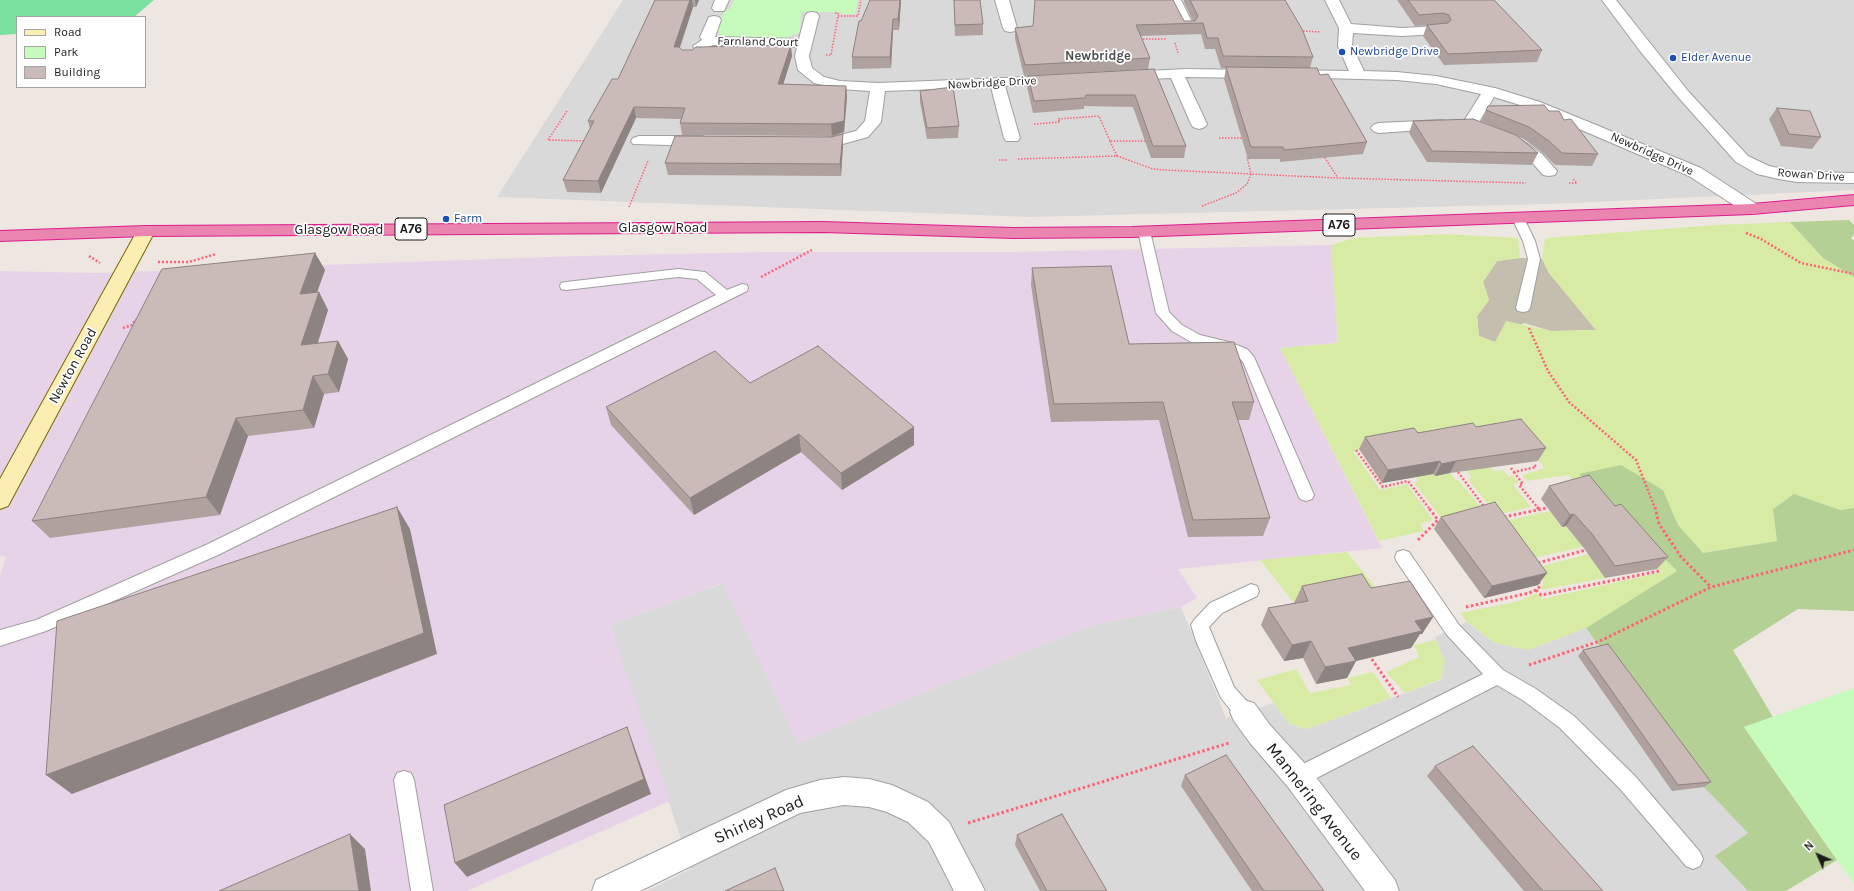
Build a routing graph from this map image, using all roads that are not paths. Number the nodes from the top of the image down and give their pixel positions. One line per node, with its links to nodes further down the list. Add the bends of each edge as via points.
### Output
1 (1002, 0): 7 (street)
2 (1174, 0): 8 (street)
3 (1332, 0): 9 (street)
4 (1609, 0): 31 (street, Rowan Drive, via 1645,48 1728,145 1751,165 1797,177)
5 (718, 9): 11 (street, Farnland Court, via 707,37)
6 (812, 16): 12 (street, Newbridge Drive)
7 (1010, 28)
8 (1188, 28)
9 (1346, 30): 10 (street); 15 (street, via 1345,46)
10 (1438, 30)
11 (711, 41): 12 (street, Farnland Court); 13 (street, Farnland Court, via 701,44)
12 (805, 43): 19 (street, Newbridge Drive, via 802,56 805,70 819,80 840,85)
13 (690, 57)
14 (1181, 73): 15 (street, Newbridge Drive); 16 (street, Newbridge Drive); 21 (street)
15 (1358, 74): 20 (street, Newbridge Drive, via 1436,80)
16 (1114, 76)
17 (1075, 79): 18 (street, Newbridge Drive)
18 (997, 83): 19 (street, Newbridge Drive); 25 (street)
19 (878, 87): 29 (street, via 872,122 862,134 832,142)
20 (1490, 91): 22 (street); 33 (street, Newbridge Drive, via 1535,105 1695,172)
21 (1199, 124)
22 (1470, 124): 23 (street); 24 (street)
23 (1379, 128)
24 (1485, 130)
25 (1010, 132)
26 (1500, 136): 30 (street, via 1517,143)
27 (639, 141): 28 (street)
28 (718, 142)
29 (797, 142)
30 (1549, 171)
31 (1854, 178)
32 (1854, 200): 33 (highway, A76)
33 (1752, 209): 34 (highway, A76)
34 (1518, 218): 36 (highway, A76); 41 (lane, via 1534,259)
35 (146, 231): 36 (highway, Glasgow Road / A76, via 823,227 1013,233); 37 (highway, Glasgow Road / A76); 43 (street, Newton Road)
36 (1144, 231): 42 (lane, via 1163,313 1177,328 1196,339 1242,352 1249,360)
37 (0, 236)
38 (566, 286): 40 (lane, via 678,273 701,276)
39 (742, 288): 40 (lane)
40 (725, 296): 46 (lane, via 214,548 40,626)
41 (1523, 308)
42 (1306, 495)
43 (0, 500)
44 (1403, 557): 47 (lane, via 1453,630)
45 (1250, 592): 48 (lane, via 1216,608 1200,625 1227,692)
46 (0, 638)
47 (1497, 676): 49 (lane); 51 (lane, via 1530,695 1567,722 1628,783)
48 (1252, 723): 49 (street, Mannering Avenue)
49 (1298, 776): 55 (street, Mannering Avenue)
50 (404, 780): 52 (lane)
51 (1692, 860)
52 (422, 891)
53 (608, 891): 54 (street, Shirley Road, via 796,800 844,791 869,793 892,799 918,812 939,832)
54 (970, 891)
55 (1384, 891)

